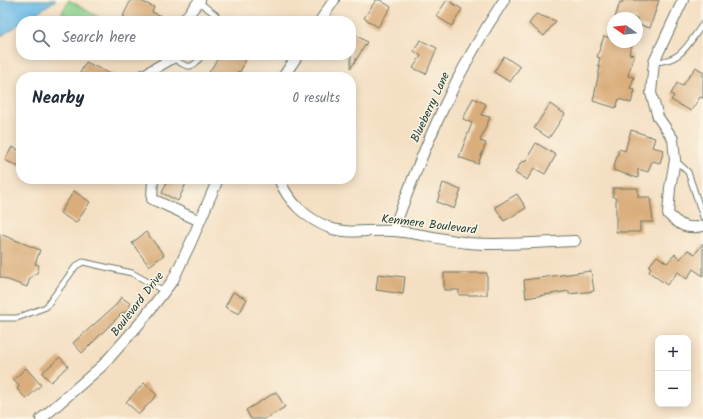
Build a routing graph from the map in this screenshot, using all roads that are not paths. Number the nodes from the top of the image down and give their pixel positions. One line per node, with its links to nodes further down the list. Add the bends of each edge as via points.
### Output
1 (334, 0): 7 (street)
2 (504, 0): 23 (street, Blueberry Lane, via 483,31 449,92)
3 (683, 0): 13 (street)
4 (200, 1): 5 (street); 6 (lane)
5 (187, 16)
6 (216, 16)
7 (323, 16)
8 (703, 24): 13 (lane, via 679,56 667,62)
9 (168, 60): 14 (street)
10 (177, 60): 11 (lane, via 189,67 197,64)
11 (199, 60)
12 (295, 60): 15 (street)
13 (654, 62): 16 (street, via 651,93 658,117 673,139)
14 (148, 72)
15 (286, 72)
16 (675, 160): 20 (lane, via 688,172); 22 (street, via 668,214 679,225 694,229)
17 (153, 184): 21 (street, via 152,199)
18 (216, 184): 21 (street, Boulevard Drive)
19 (282, 184): 23 (street, Kenmere Boulevard, via 296,206 322,224 343,230)
20 (703, 217)
21 (200, 221): 25 (street, Boulevard Drive, via 184,259)
22 (703, 226)
23 (393, 231): 24 (street, Kenmere Boulevard, via 468,243)
24 (575, 241)
25 (164, 291): 26 (lane, via 132,273 83,262 76,266 46,307 17,318); 27 (street, Boulevard Drive, via 103,365)
26 (0, 318)
27 (41, 419)

